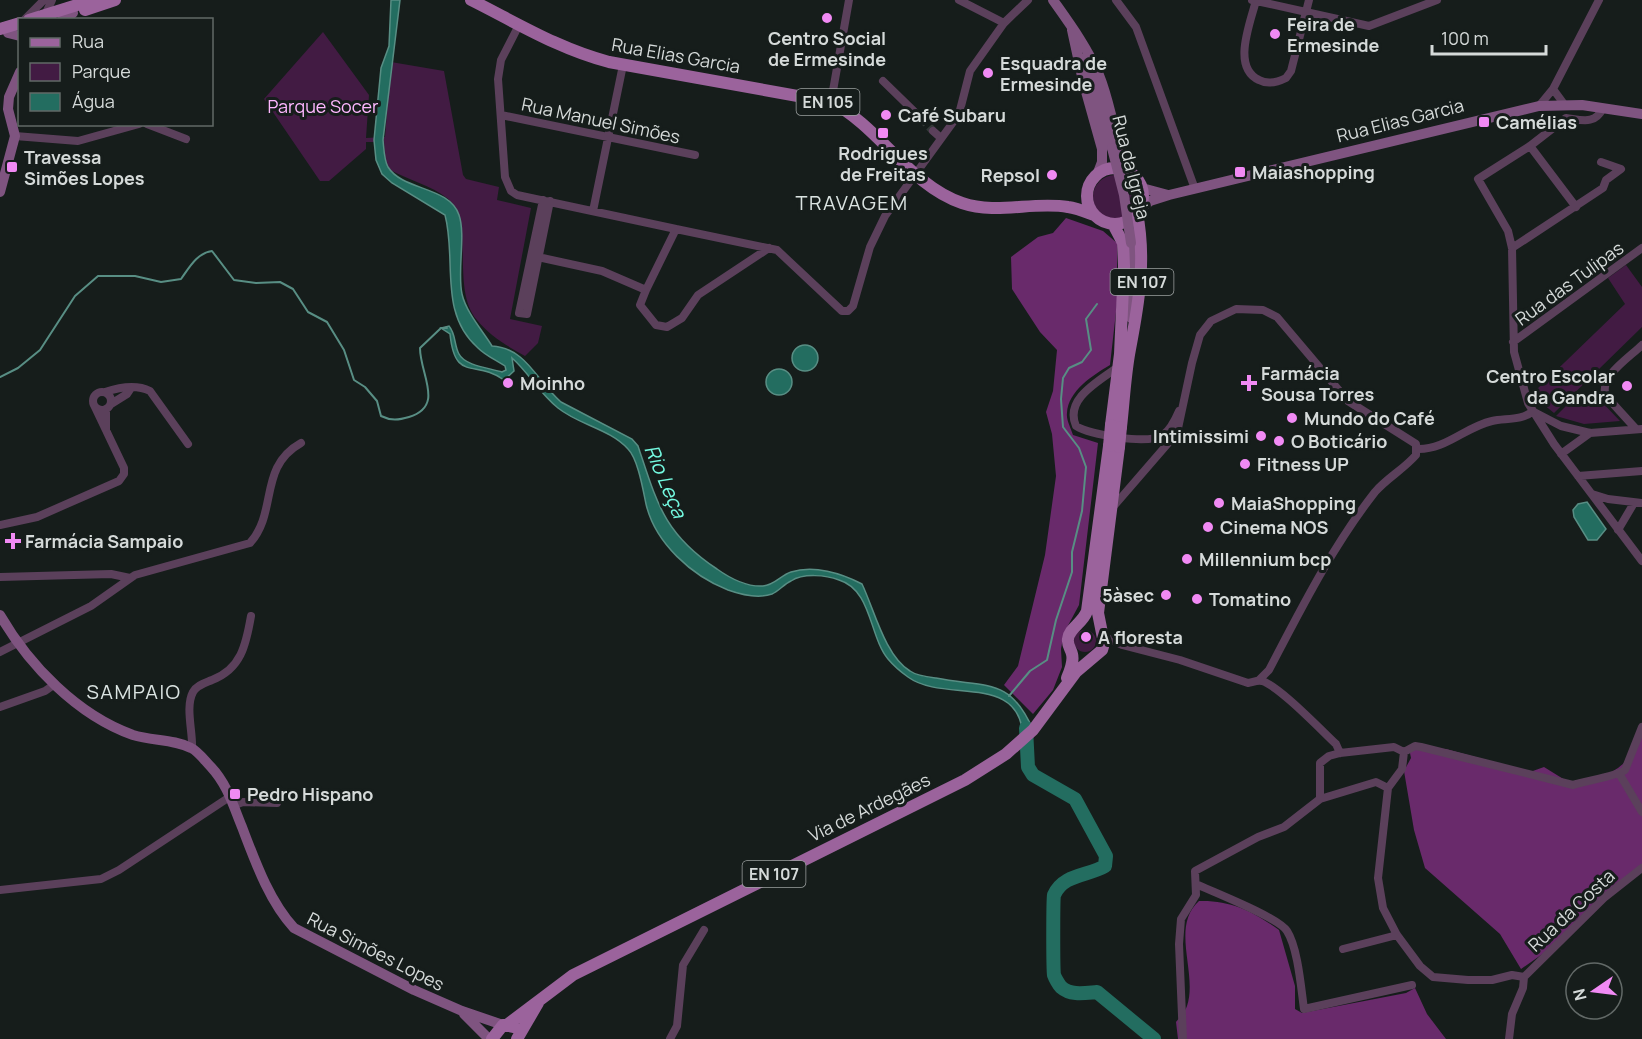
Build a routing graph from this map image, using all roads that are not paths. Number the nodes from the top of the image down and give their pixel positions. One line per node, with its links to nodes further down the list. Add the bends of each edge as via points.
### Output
1 (44, 0): 20 (street)
2 (51, 0): 19 (street)
3 (64, 0): 19 (street)
4 (93, 0): 19 (main road)
5 (104, 0): 19 (main road)
6 (115, 0): 19 (main road)
7 (849, 0): 29 (street)
8 (959, 0): 21 (street)
9 (1028, 0): 21 (street)
10 (1053, 0): 23 (main road, Rua da Igreja)
11 (1116, 0): 49 (street, via 1136,27)
12 (1254, 0): 18 (street); 18 (street, via 1244,55 1246,67 1252,76 1268,83 1286,78 1291,71)
13 (1309, 0): 18 (street)
14 (1437, 0): 17 (street)
15 (1599, 0): 27 (street)
16 (475, 1): 22 (main road, Rua Elias Garcia / EN 105)
17 (1421, 3): 18 (street, via 1369,26)
18 (1306, 12)
19 (51, 16)
20 (26, 18)
21 (1004, 23): 41 (street, via 970,71 961,110)
22 (519, 25): 24 (main road, Rua Elias Garcia / EN 105, via 567,49); 34 (street, via 501,60)
23 (1072, 27): 47 (main road, Rua da Igreja, via 1102,148); 48 (main road, Rua da Igreja, via 1100,76 1125,160); 65 (main road, Rua da Igreja / EN 107, bridge, via 1092,79 1124,195)
24 (624, 65): 29 (main road, Rua Elias Garcia / EN 105); 40 (street)
25 (18, 75): 28 (main road)
26 (883, 81): 35 (street)
27 (1553, 89): 30 (street); 31 (street)
28 (5, 95): 39 (main road)
29 (831, 102): 46 (main road, Rua Elias Garcia / EN 105, via 850,112)
30 (1564, 104): 31 (main road, Rua Elias Garcia); 32 (main road, Rua Elias Garcia)
31 (1539, 106): 49 (main road, Rua Elias Garcia)
32 (1603, 108): 33 (main road, Rua Elias Garcia); 43 (street, via 1590,121 1566,118)
33 (1642, 114)
34 (501, 115): 40 (street, Rua Manuel Simões); 53 (street, via 507,184 518,195)
35 (921, 118)
36 (132, 126): 39 (street, via 78,141)
37 (152, 126): 42 (street)
38 (933, 131): 41 (street)
39 (15, 136): 50 (main road)
40 (608, 137): 44 (street, Rua Manuel Simões); 56 (street)
41 (941, 138): 46 (street)
42 (186, 139)
43 (1530, 146): 55 (street); 62 (street, via 1478,179 1509,231)
44 (694, 155)
45 (1601, 162): 55 (street, via 1621,169 1606,180 1603,188)
46 (915, 173): 54 (main road, Rua Elias Garcia / EN 105, via 937,191 962,203 990,208); 61 (street, via 885,216 848,311 842,311 777,250)
47 (1097, 175): 48 (main road, via 1122,169); 51 (main road)
48 (1139, 183): 52 (main road, Rua Elias Garcia); 57 (main road)
49 (1195, 189): 52 (main road, Rua Elias Garcia)
50 (0, 192)
51 (1088, 194): 54 (main road); 58 (main road)
52 (1169, 195): 57 (main road, Rua Elias Garcia, via 1150,201)
53 (546, 201): 56 (street); 64 (street); 64 (street, via 519,313 527,314)
54 (1067, 207): 58 (main road, Rua Elias Garcia / EN 105)
55 (1575, 207): 62 (street)
56 (593, 211): 60 (street)
57 (1139, 211): 59 (main road, via 1129,221); 69 (main road, Via de Ardegães / EN 107, via 1142,282)
58 (1094, 215): 59 (main road, EN 105)
59 (1113, 224): 69 (main road, Via de Ardegães / EN 107, via 1123,243)
60 (676, 228): 61 (street); 66 (street)
61 (769, 248): 66 (street, via 698,295 682,318 667,327 656,325 640,305)
62 (1512, 248): 67 (street)
63 (1642, 248): 67 (street, Rua das Tulipas)
64 (538, 257): 66 (street, via 602,271)
65 (1132, 284): 69 (main road, Via de Ardegães / EN 107)
66 (646, 290)
67 (1513, 342): 76 (street, via 1520,381)
68 (1642, 345): 79 (street, via 1605,380 1603,389)
69 (1125, 352): 70 (main road, Via de Ardegães / EN 107); 77 (main road, Via de Ardegães / EN 107)
70 (1118, 367): 75 (street, via 1083,394 1073,407 1076,426 1098,435 1150,439 1163,435); 77 (main road, Via de Ardegães / EN 107)
71 (131, 388): 72 (street); 74 (street); 84 (street, via 150,391)
72 (105, 392): 73 (street, via 96,394); 74 (street, via 109,396)
73 (94, 405): 74 (street, via 100,410); 80 (street)
74 (108, 407): 80 (street)
75 (1181, 407): 86 (street, via 1200,335 1211,321 1236,309 1263,310 1277,317 1348,401 1409,437); 92 (street, via 1177,433)
76 (1533, 411): 78 (street); 82 (street); 86 (street, via 1528,416 1491,421 1444,444)
77 (1116, 426): 85 (main road, Via de Ardegães / EN 107, bridge)
78 (1561, 426): 81 (street); 82 (street)
79 (1639, 429): 81 (street)
80 (106, 430): 93 (street, via 124,468 119,481 37,517)
81 (1590, 433): 87 (street)
82 (1550, 438): 87 (street)
83 (301, 443): 97 (street, via 273,472 265,520 250,543)
84 (188, 444)
85 (1114, 447): 92 (main road, Via de Ardegães / EN 107); 100 (main road, Via de Ardegães / EN 107, via 1087,611)
86 (1417, 452): 106 (street, via 1377,490 1351,526 1269,670)
87 (1561, 454): 89 (street)
88 (1642, 471): 89 (street)
89 (1578, 476): 90 (street)
90 (1592, 494): 91 (street); 94 (street)
91 (1638, 503): 94 (street)
92 (1111, 509): 101 (main road, Via de Ardegães / EN 107, via 1098,613)
93 (0, 525)
94 (1618, 530): 95 (street)
95 (1642, 561)
96 (0, 577): 97 (street, via 111,574)
97 (130, 578): 102 (street, via 83,610)
98 (0, 615): 102 (main road)
99 (251, 616): 111 (street, via 239,661 231,670 193,691)
100 (1080, 624): 101 (main road, via 1094,625); 104 (main road, Via de Ardegães / EN 107, via 1068,640)
101 (1101, 633): 105 (main road, Via de Ardegães / EN 107, via 1102,650); 106 (street, via 1122,645 1248,682)
102 (17, 642): 103 (street); 107 (main road)
103 (0, 652)
104 (1072, 653): 105 (main road); 108 (main road, Via de Ardegães / EN 107, via 1072,666)
105 (1091, 658): 108 (main road, Via de Ardegães / EN 107)
106 (1259, 680): 113 (street, via 1281,692)
107 (55, 684): 109 (street, via 45,692); 111 (main road, via 87,709 134,735)
108 (1062, 691): 128 (main road, Via de Ardegães / EN 107, via 1044,718 1006,754 965,780 573,975)
109 (0, 707)
110 (1642, 727): 114 (street)
111 (192, 748): 117 (main road, Rua Simões Lopes, via 213,769)
112 (1404, 752): 113 (street, via 1394,747); 114 (street, via 1422,747 1573,785); 115 (street, via 1402,769)
113 (1341, 753): 116 (street, via 1320,763)
114 (1620, 775): 119 (street)
115 (1388, 788): 116 (street, via 1376,782); 124 (street, via 1379,889 1383,908)
116 (1320, 799): 121 (street, via 1284,826 1196,871)
117 (233, 801): 118 (street); 122 (street, via 101,879); 129 (main road, Rua Simões Lopes, via 261,872 281,912 294,928)
118 (277, 803)
119 (1642, 812)
120 (1642, 868): 126 (street, Rua da Costa, via 1605,897)
121 (1196, 884): 127 (street, via 1276,921 1287,931 1304,1009); 134 (street, via 1196,895 1181,919)
122 (0, 890)
123 (704, 930): 133 (street, via 683,965 677,1026)
124 (1397, 935): 125 (street); 126 (street, via 1427,974 1449,980)
125 (1343, 949)
126 (1524, 977): 135 (street)
127 (1412, 985)
128 (543, 995): 130 (main road, Via de Ardegães / EN 107); 131 (main road, Via de Ardegães / EN 107)
129 (462, 1011): 130 (main road, Rua Simões Lopes); 132 (main road, Rua Simões Lopes)
130 (506, 1024): 131 (main road, EN 107, via 516,1028); 132 (main road, EN 107)
131 (518, 1037)
132 (490, 1039)
133 (670, 1039)
134 (1183, 1039)
135 (1509, 1039)

